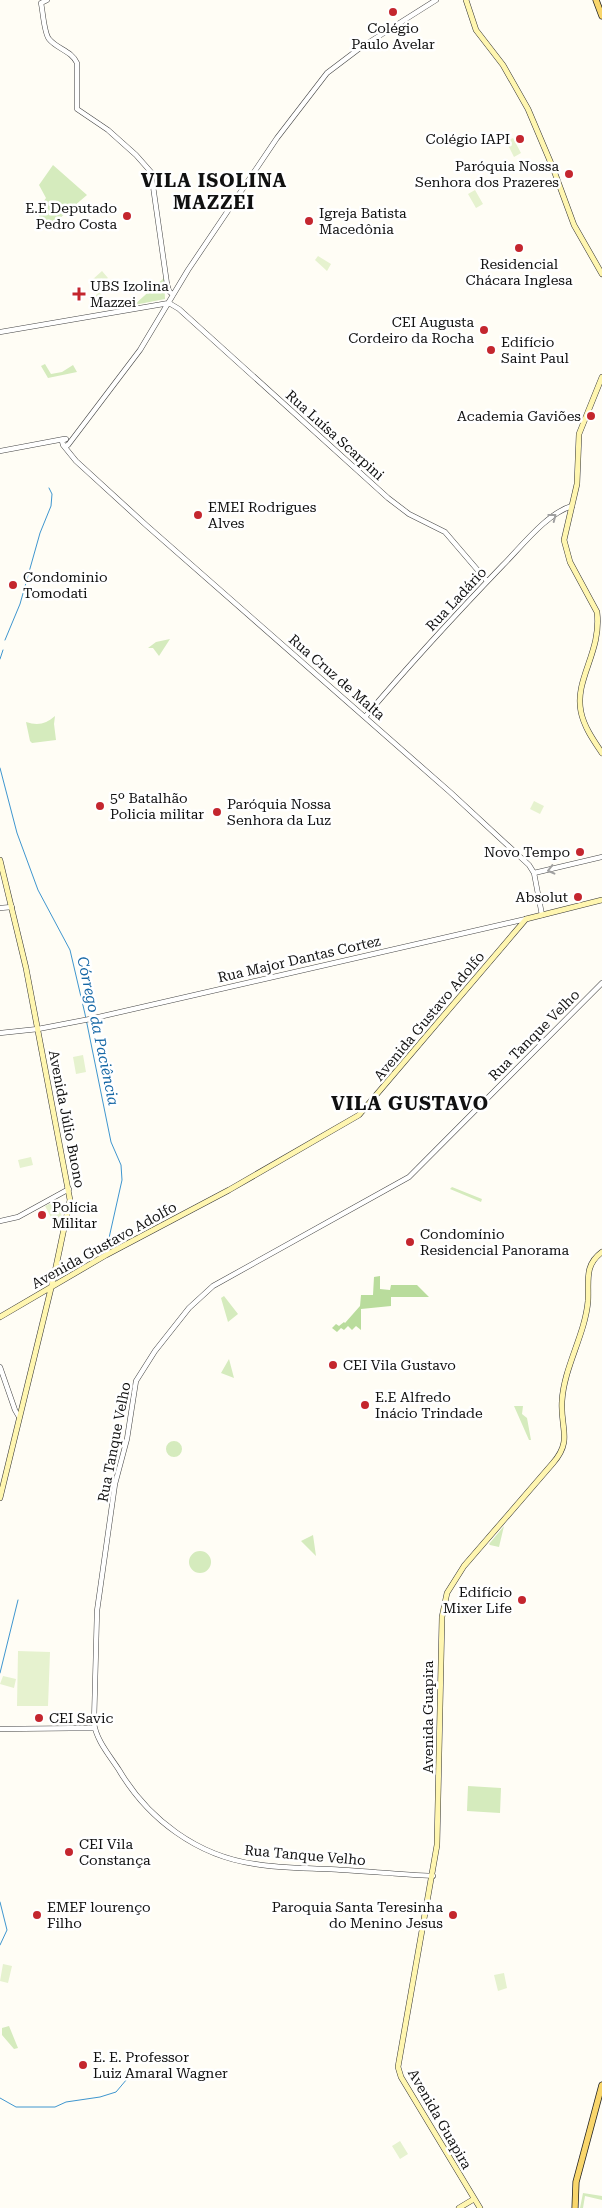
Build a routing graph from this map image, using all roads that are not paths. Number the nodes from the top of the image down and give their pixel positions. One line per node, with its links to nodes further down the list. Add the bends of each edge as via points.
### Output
1 (47, 0): 7 (street, via 41,4 46,34 76,60 78,111 108,130 151,172 167,284)
2 (436, 0): 7 (street, via 360,48 326,74 277,138)
3 (466, 0): 6 (main road, via 476,30 503,65 528,108 574,225)
4 (596, 0): 5 (main road)
5 (602, 16)
6 (602, 274)
7 (174, 294): 8 (street)
8 (169, 303): 9 (street); 11 (street, via 140,350 76,436); 14 (street, Rua Luísa Scarpini, via 388,498 409,514 445,532)
9 (0, 332)
10 (602, 377): 13 (main road, via 579,434 577,484)
11 (66, 443): 12 (street, via 54,442); 15 (street, Rua Cruz de Malta, via 70,454)
12 (0, 452)
13 (572, 506): 14 (street, Rua Ladário, one-way to 13, via 536,531); 16 (main road, via 565,548 599,620 598,644 581,692 580,710)
14 (488, 581): 15 (street, Rua Ladário)
15 (365, 717): 19 (street, Rua Cruz de Malta, via 471,810)
16 (602, 753)
17 (602, 857): 19 (street, one-way to 19)
18 (0, 860): 21 (main road, Avenida Júlio Buono)
19 (534, 873): 23 (street)
20 (602, 900): 23 (main road, Rua Major Dantas Cortez)
21 (12, 907): 22 (street); 26 (main road, Avenida Júlio Buono)
22 (0, 908)
23 (542, 915): 24 (main road, Rua Major Dantas Cortez)
24 (526, 918): 26 (street, Rua Major Dantas Cortez); 31 (main road, Avenida Gustavo Adolfo, via 359,1115)
25 (602, 983): 37 (street, Rua Tanque Velho, via 409,1177 213,1286 188,1308 156,1351 136,1381 115,1484 97,1611)
26 (38, 1029): 27 (street, Rua Major Dantas Cortez); 28 (main road, Avenida Júlio Buono)
27 (0, 1033)
28 (69, 1189): 29 (street, via 18,1217); 31 (main road, Avenida Júlio Buono, via 70,1206)
29 (0, 1221)
30 (602, 1252): 38 (main road, Avenida Guapira, via 590,1266 586,1316 562,1395 563,1449 464,1566 447,1593 440,1635 439,1812)
31 (52, 1287): 32 (main road, Avenida Gustavo Adolfo); 34 (main road, Avenida Júlio Buono)
32 (0, 1316)
33 (0, 1366): 34 (street)
34 (19, 1417): 35 (main road, Avenida Júlio Buono)
35 (0, 1498)
36 (0, 1728): 37 (street)
37 (94, 1728): 38 (street, Rua Tanque Velho, via 135,1795 170,1828 194,1844 253,1864)
38 (433, 1876): 40 (main road, Avenida Guapira, via 398,2067)
39 (602, 2085): 43 (main road, via 576,2182)
40 (474, 2198): 41 (main road); 42 (main road, Avenida Guapira)
41 (459, 2208)
42 (480, 2208)
43 (575, 2208)

